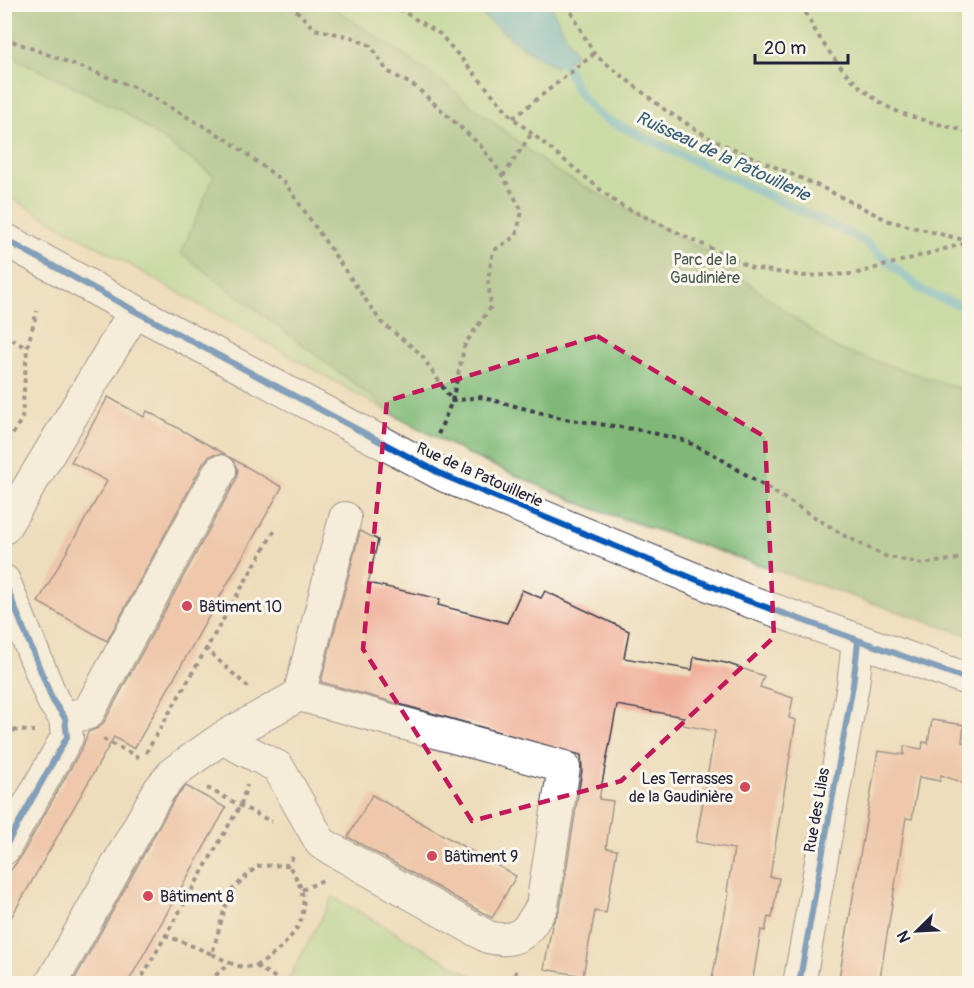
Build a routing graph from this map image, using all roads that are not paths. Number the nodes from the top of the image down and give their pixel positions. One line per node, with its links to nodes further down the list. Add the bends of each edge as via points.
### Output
1 (4, 239): 2 (street, Rue de la Patouillerie)
2 (135, 311): 5 (street); 7 (street, Rue de la Patouillerie, via 445,476)
3 (220, 471): 10 (street, via 88,713)
4 (345, 518): 9 (street)
5 (4, 528)
6 (4, 581): 10 (street, via 53,701)
7 (858, 642): 8 (street, Rue de la Patouillerie); 14 (street, Rue des Lilas)
8 (969, 680)
9 (299, 695): 11 (street); 11 (street, via 564,767 542,906 531,925 517,938 488,937 321,843 278,767)
10 (65, 718): 12 (street, via 67,737)
11 (222, 738): 13 (street, via 174,772 159,790)
12 (4, 849)
13 (51, 984)
14 (799, 984)

